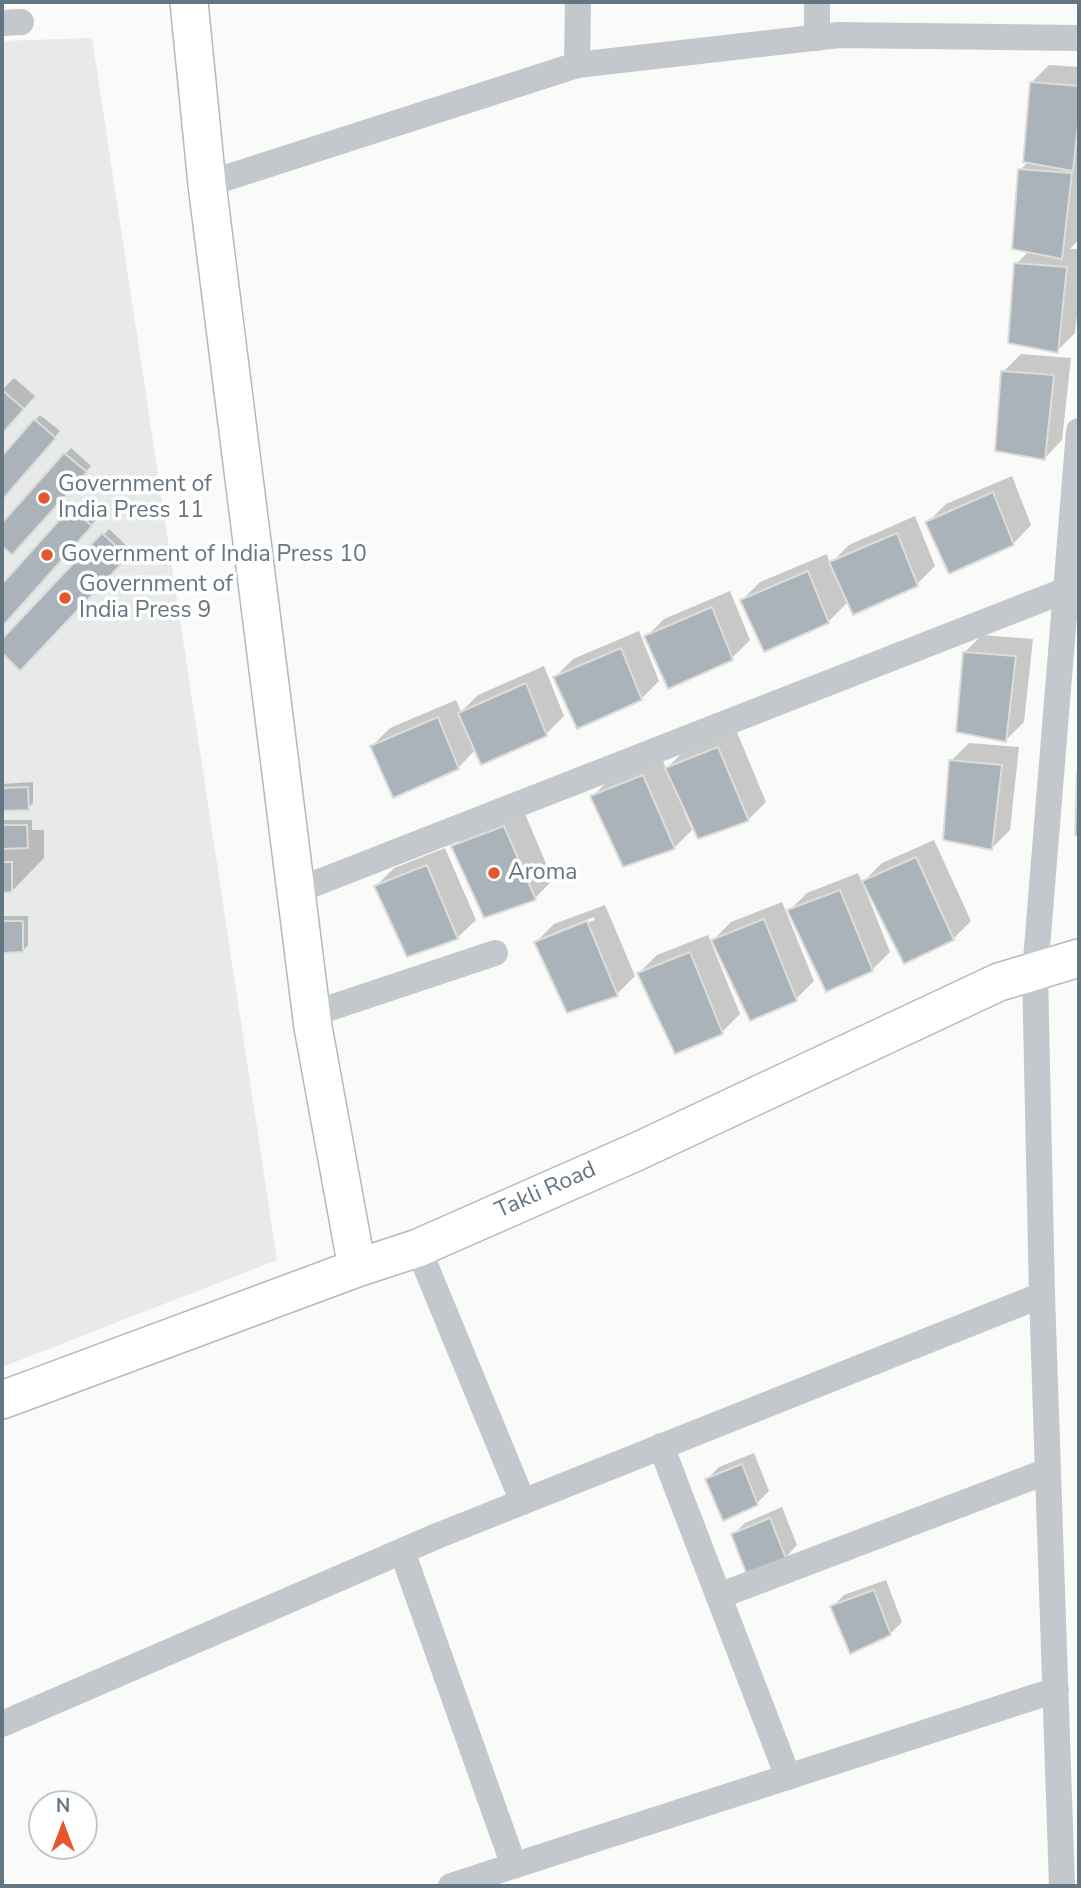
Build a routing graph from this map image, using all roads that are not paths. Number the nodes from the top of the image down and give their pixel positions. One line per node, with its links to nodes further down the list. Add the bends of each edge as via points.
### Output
1 (189, 2): 7 (main road)
2 (578, 2): 6 (street)
3 (817, 2): 4 (street)
4 (817, 38): 5 (street); 6 (street)
5 (1079, 38)
6 (577, 65): 7 (street)
7 (207, 184): 10 (main road)
8 (1079, 431): 9 (street)
9 (1066, 590): 10 (street); 13 (street)
10 (296, 891): 14 (main road)
11 (495, 953): 14 (street)
12 (1079, 958): 13 (main road, Takli Road)
13 (1035, 972): 15 (main road, Takli Road, via 999,982); 17 (street)
14 (312, 1014): 16 (main road)
15 (418, 1248): 16 (main road, Takli Road); 21 (street)
16 (357, 1268): 18 (main road, Takli Road)
17 (1042, 1295): 19 (street); 20 (street)
18 (2, 1400)
19 (661, 1446): 21 (street); 23 (street)
20 (1048, 1472): 23 (street); 24 (street)
21 (523, 1502): 22 (street)
22 (402, 1551): 25 (street); 27 (street)
23 (719, 1596): 26 (street)
24 (1056, 1690): 26 (street); 29 (street)
25 (2, 1724)
26 (788, 1777): 27 (street)
27 (514, 1866): 28 (street)
28 (451, 1886)
29 (1062, 1886)

